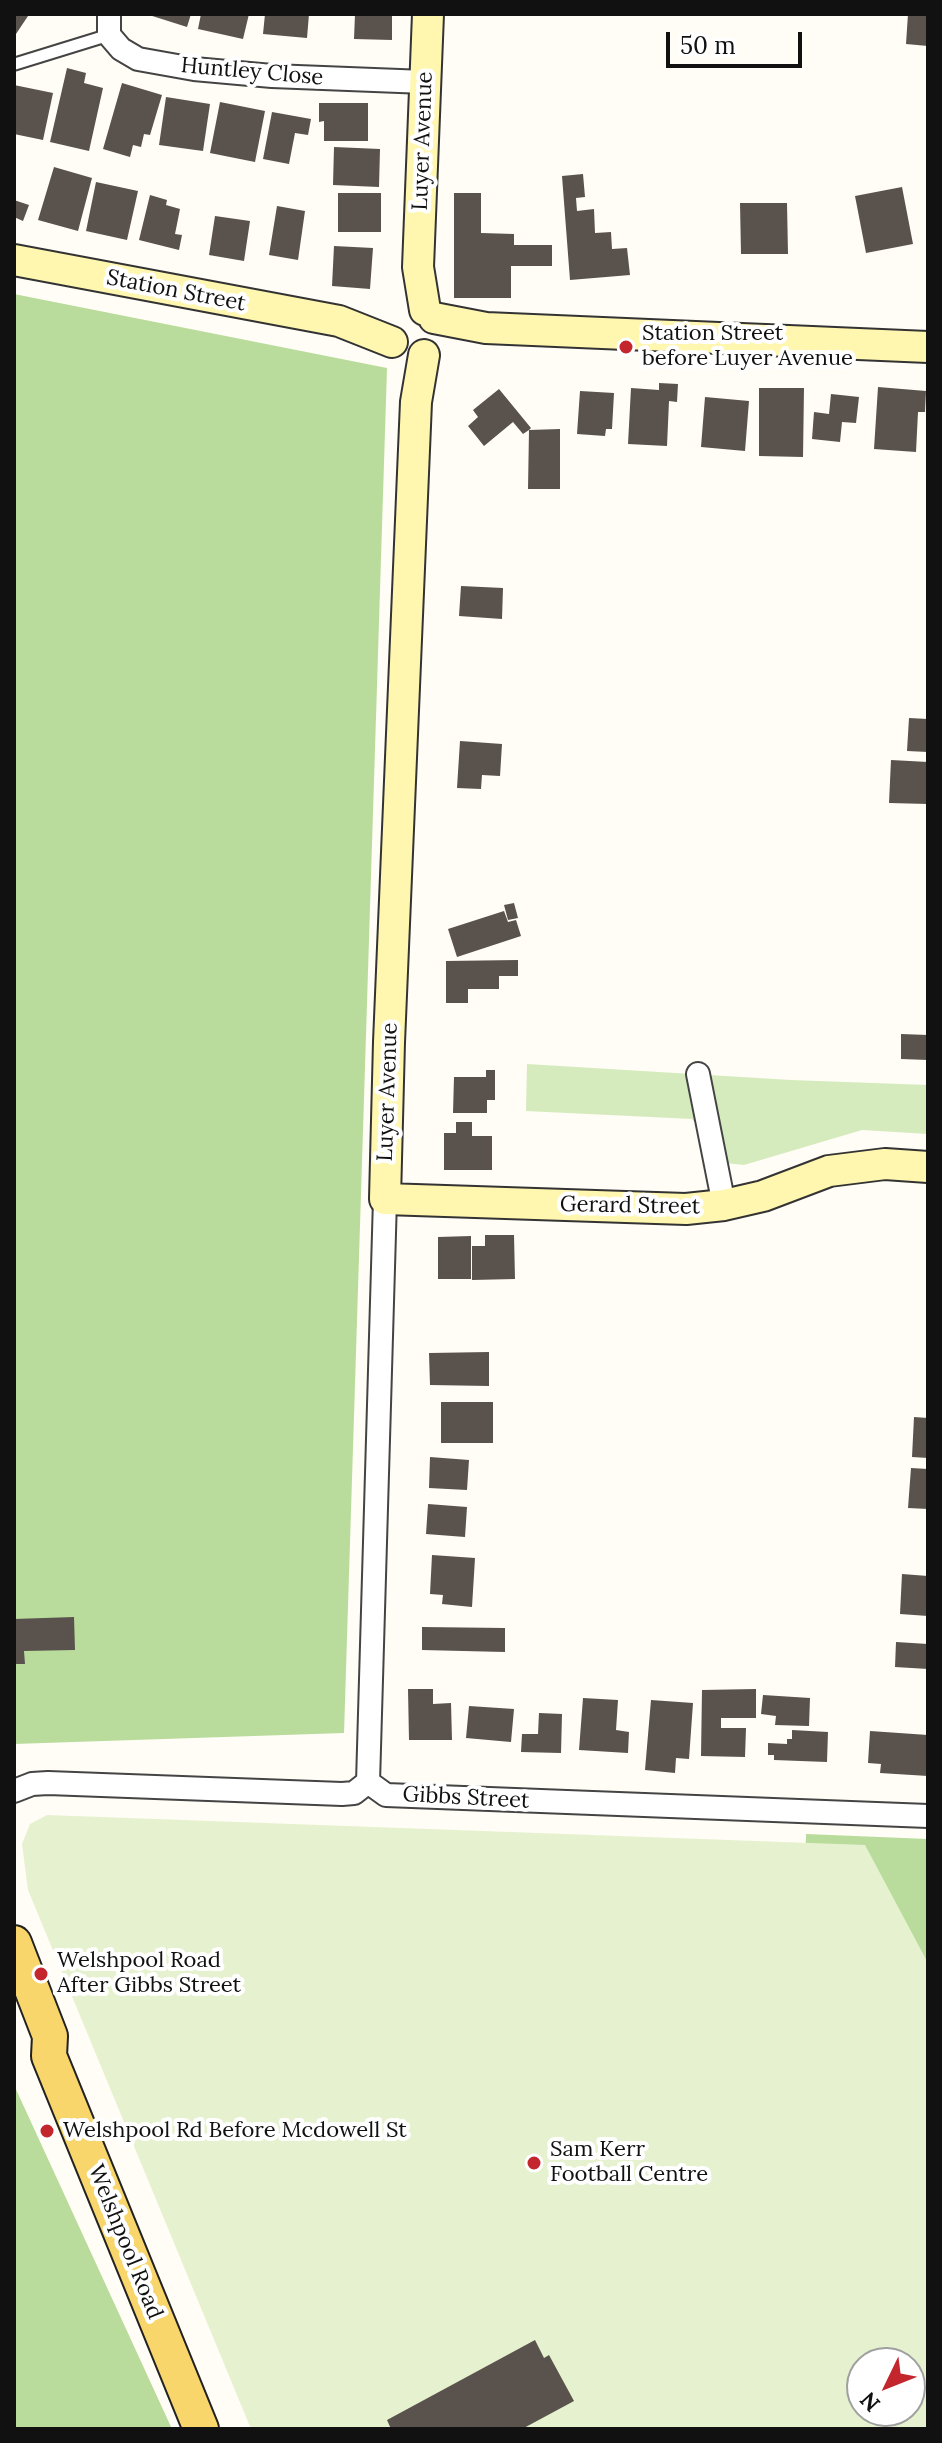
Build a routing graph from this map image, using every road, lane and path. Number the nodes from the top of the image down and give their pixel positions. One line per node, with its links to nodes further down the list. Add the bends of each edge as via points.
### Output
1 (428, 14): 4 (street, Luyer Avenue)
2 (109, 25): 3 (lane); 4 (street, Huntley Close, via 121,49 138,59 272,76)
3 (15, 64)
4 (425, 82): 6 (street, Luyer Avenue)
5 (14, 260): 6 (street, Station Street)
6 (414, 331): 7 (street, Station Street, via 486,328); 10 (street, Luyer Avenue, via 416,402)
7 (928, 347)
8 (698, 1074): 11 (street)
9 (924, 1165): 11 (street, Gerard Street, via 829,1171)
10 (385, 1199): 11 (street, Gerard Street, via 686,1209); 12 (street, Luyer Avenue)
11 (724, 1205)
12 (368, 1782): 13 (street, via 354,1793 342,1794 48,1783); 14 (street, Gibbs Street, via 386,1795)
13 (14, 1791)
14 (928, 1816)
15 (14, 1943): 17 (main road, Welshpool Road, via 50,2036)
16 (14, 2006): 17 (main road, Welshpool Road, via 31,2040)
17 (49, 2056): 18 (main road, Welshpool Road)
18 (201, 2429)

